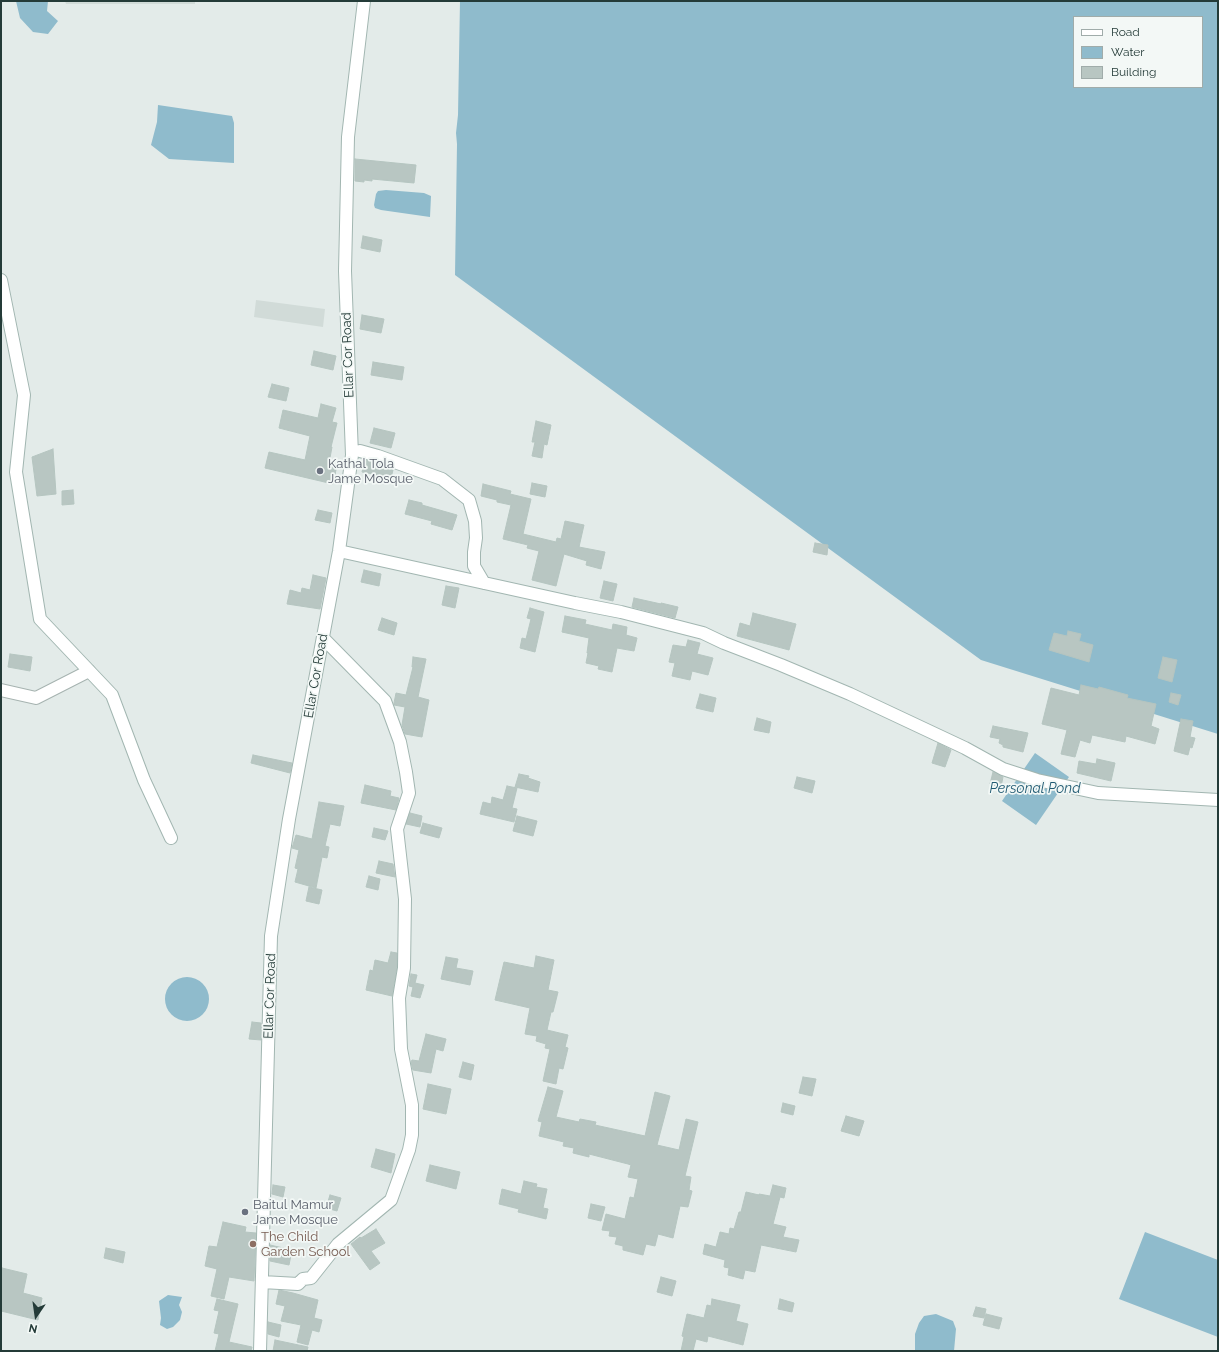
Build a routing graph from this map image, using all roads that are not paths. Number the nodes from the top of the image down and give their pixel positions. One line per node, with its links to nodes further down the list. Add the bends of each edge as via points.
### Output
1 (364, 1): 4 (street, Ellar Cor Road, via 348,136 345,271 352,455)
2 (2, 287): 7 (street, via 24,395 16,472 40,619)
3 (360, 451): 5 (street, via 442,479 469,500 476,538 474,566)
4 (339, 551): 5 (street); 6 (street, Ellar Cor Road)
5 (484, 583): 9 (street, via 621,612 703,633 850,694 965,748 1003,769 1037,780 1098,793)
6 (323, 638): 11 (street, Ellar Cor Road, via 289,819 271,936); 11 (street, via 385,701 400,742 406,772 409,793 397,829 405,900 404,968 399,998 401,1049 412,1105 412,1135 391,1200 338,1244 311,1278 303,1279 298,1284)
7 (89, 671): 8 (street, via 36,698); 10 (street, via 112,695 144,780)
8 (1, 690)
9 (1218, 800)
10 (170, 838)
11 (262, 1282): 12 (street, Ellar Cor Road)
12 (260, 1351)

